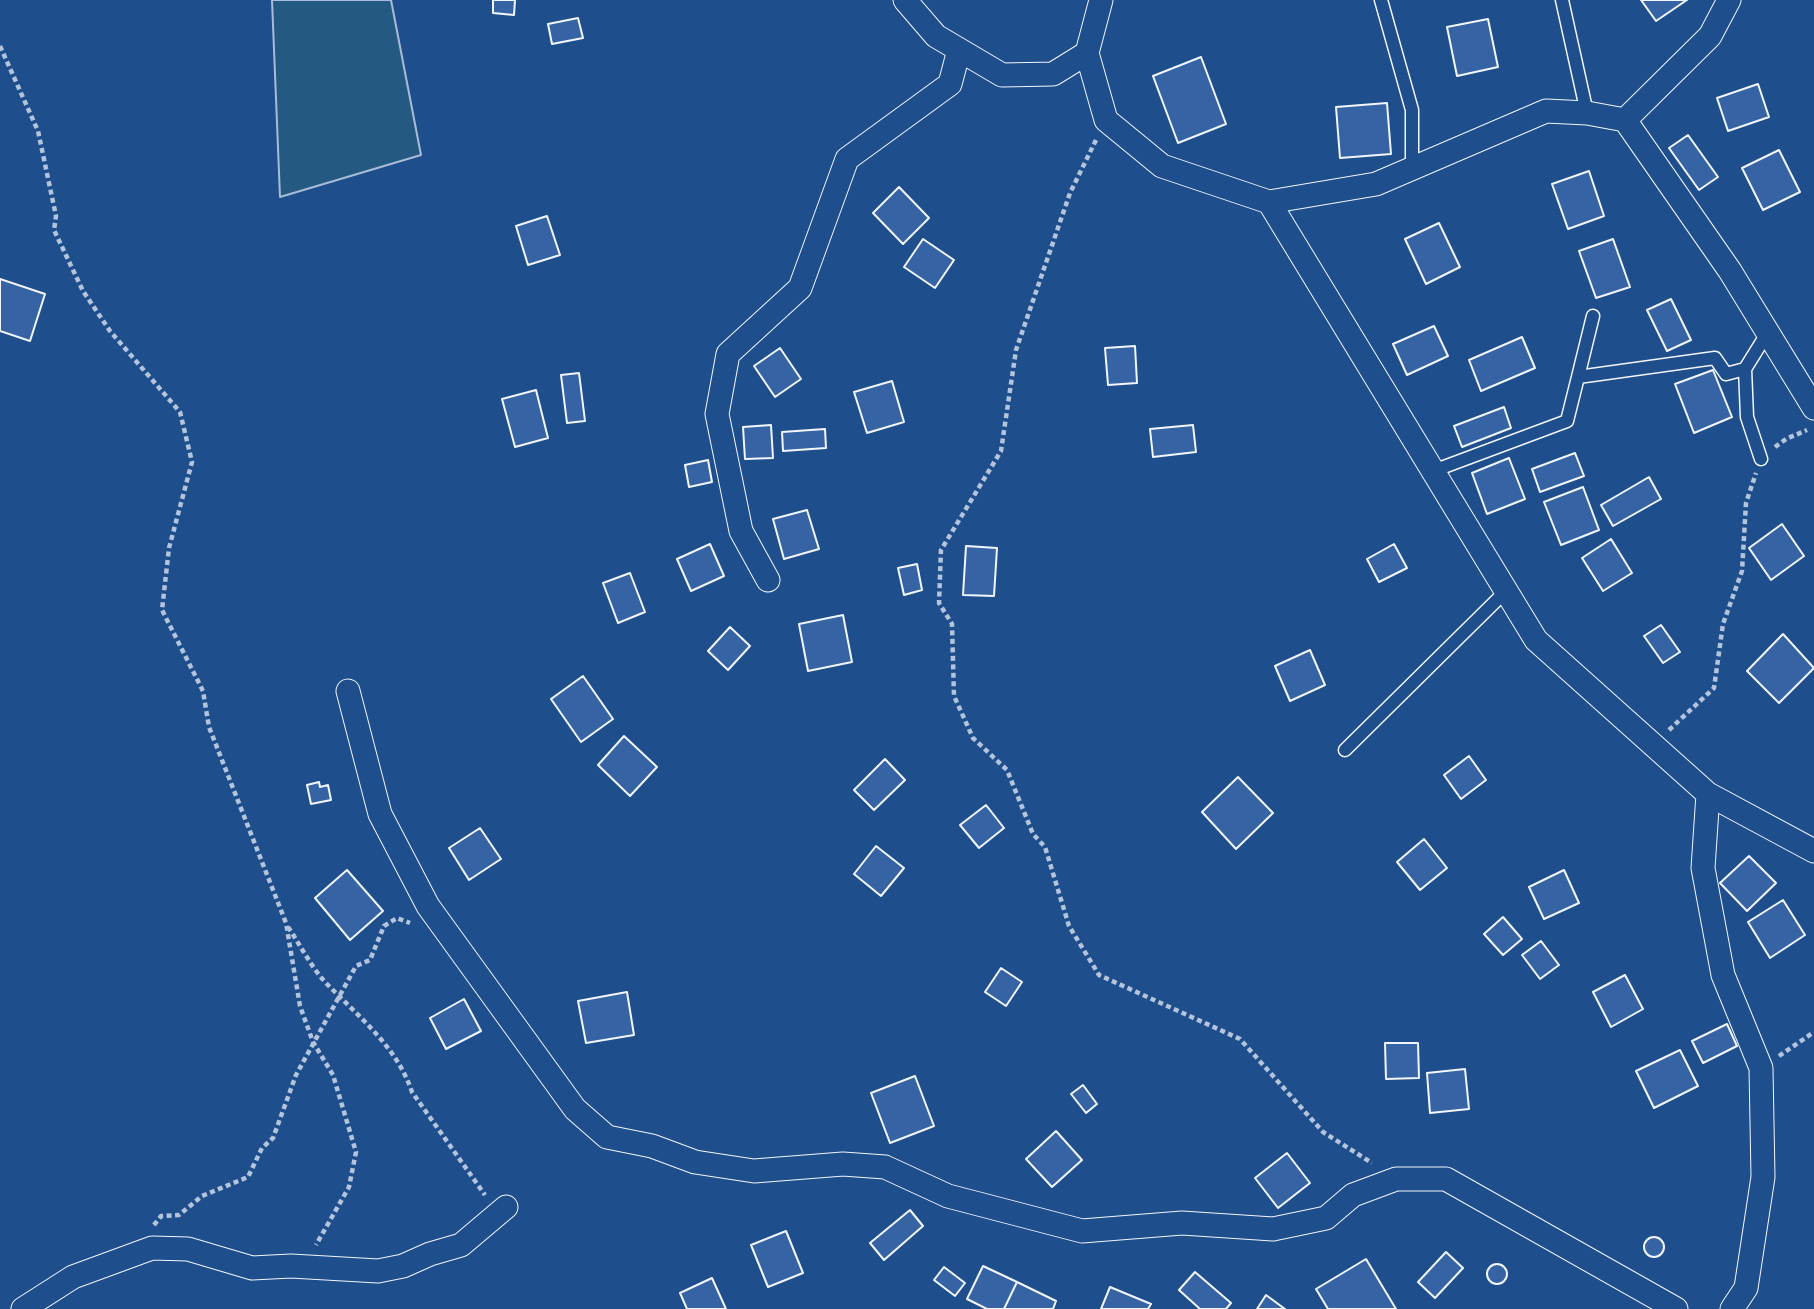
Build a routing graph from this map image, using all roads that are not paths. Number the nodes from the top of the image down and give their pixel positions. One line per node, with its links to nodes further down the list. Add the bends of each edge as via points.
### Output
1 (905, 0): 6 (street, via 936,36)
2 (1101, 0): 7 (street)
3 (1381, 0): 10 (lane, via 1412,110)
4 (1562, 0): 8 (lane)
5 (1729, 0): 9 (street, via 1710,36)
6 (959, 50): 7 (street, via 1002,75 1053,74); 19 (street, via 950,84 846,159 800,288 728,354 717,414 741,531)
7 (1087, 53): 11 (street, via 1106,120 1162,166)
8 (1587, 113): 9 (street); 10 (street, via 1546,111)
9 (1625, 120): 13 (street)
10 (1412, 168): 11 (street, via 1376,184)
11 (1269, 202): 18 (street)
12 (1593, 316): 15 (lane)
13 (1768, 332): 14 (lane); 16 (street)
14 (1745, 369): 15 (lane, via 1726,374 1716,358); 17 (lane, via 1746,417)
15 (1578, 377): 18 (lane, via 1567,421)
16 (1814, 408)
17 (1761, 459)
18 (1433, 471): 20 (street)
19 (768, 580)
20 (1506, 591): 22 (lane); 23 (street, via 1536,640)
21 (348, 691): 27 (street, via 380,814 428,906 583,1116 607,1137 652,1146 695,1162 754,1171 843,1164 885,1167 948,1196 1082,1231 1182,1223 1273,1229 1326,1218 1353,1195 1396,1179 1446,1179)
22 (1345, 750)
23 (1708, 794): 24 (street); 28 (street, via 1703,868 1723,975 1761,1068 1763,1177 1746,1288)
24 (1814, 851)
25 (502, 1212): 26 (street, via 461,1245 378,1271 252,1268 188,1249 152,1248 73,1277)
26 (23, 1309)
27 (1676, 1309)
28 (1732, 1309)

